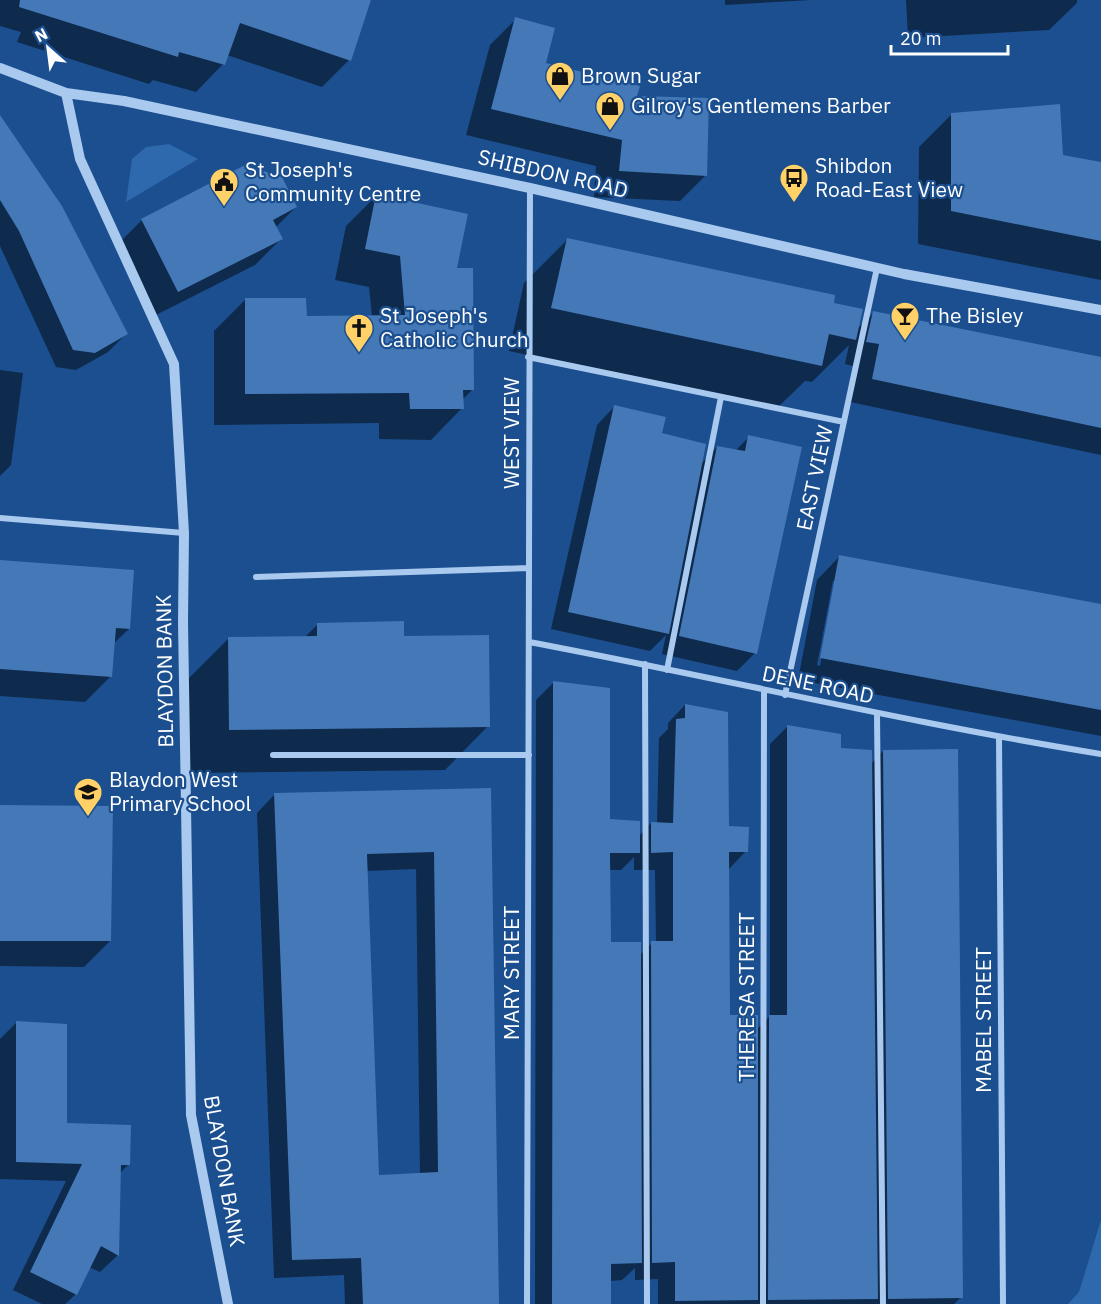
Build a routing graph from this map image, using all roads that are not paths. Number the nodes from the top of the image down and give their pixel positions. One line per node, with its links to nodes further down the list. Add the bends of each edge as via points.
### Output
1 (0, 68): 2 (street, SHIBDON ROAD)
2 (66, 93): 3 (street, SHIBDON ROAD, via 124,101); 10 (street, BLAYDON BANK, via 80,159 174,364)
3 (530, 188): 4 (street, SHIBDON ROAD); 6 (street, WEST VIEW)
4 (876, 268): 5 (street, SHIBDON ROAD); 8 (street, EAST VIEW)
5 (1101, 310)
6 (528, 357): 7 (street); 11 (street, WEST VIEW)
7 (721, 397): 8 (street); 15 (street)
8 (844, 422): 17 (street, EAST VIEW)
9 (0, 518): 10 (street)
10 (184, 533): 23 (street, BLAYDON BANK, via 191,1115)
11 (529, 568): 12 (street); 13 (street, WEST VIEW)
12 (256, 577)
13 (529, 642): 14 (street, DENE ROAD); 22 (street, MARY STREET)
14 (645, 664): 15 (street, DENE ROAD); 25 (street)
15 (667, 670): 16 (street, DENE ROAD)
16 (764, 691): 17 (street, DENE ROAD); 26 (street, THERESA STREET)
17 (785, 695): 18 (street, DENE ROAD)
18 (877, 714): 19 (street, DENE ROAD); 27 (street)
19 (999, 736): 20 (street, DENE ROAD); 28 (street, MABEL STREET)
20 (1101, 754)
21 (273, 755): 22 (street)
22 (529, 755): 24 (street, MARY STREET)
23 (228, 1304)
24 (527, 1304)
25 (647, 1304)
26 (763, 1304)
27 (883, 1304)
28 (1003, 1304)

